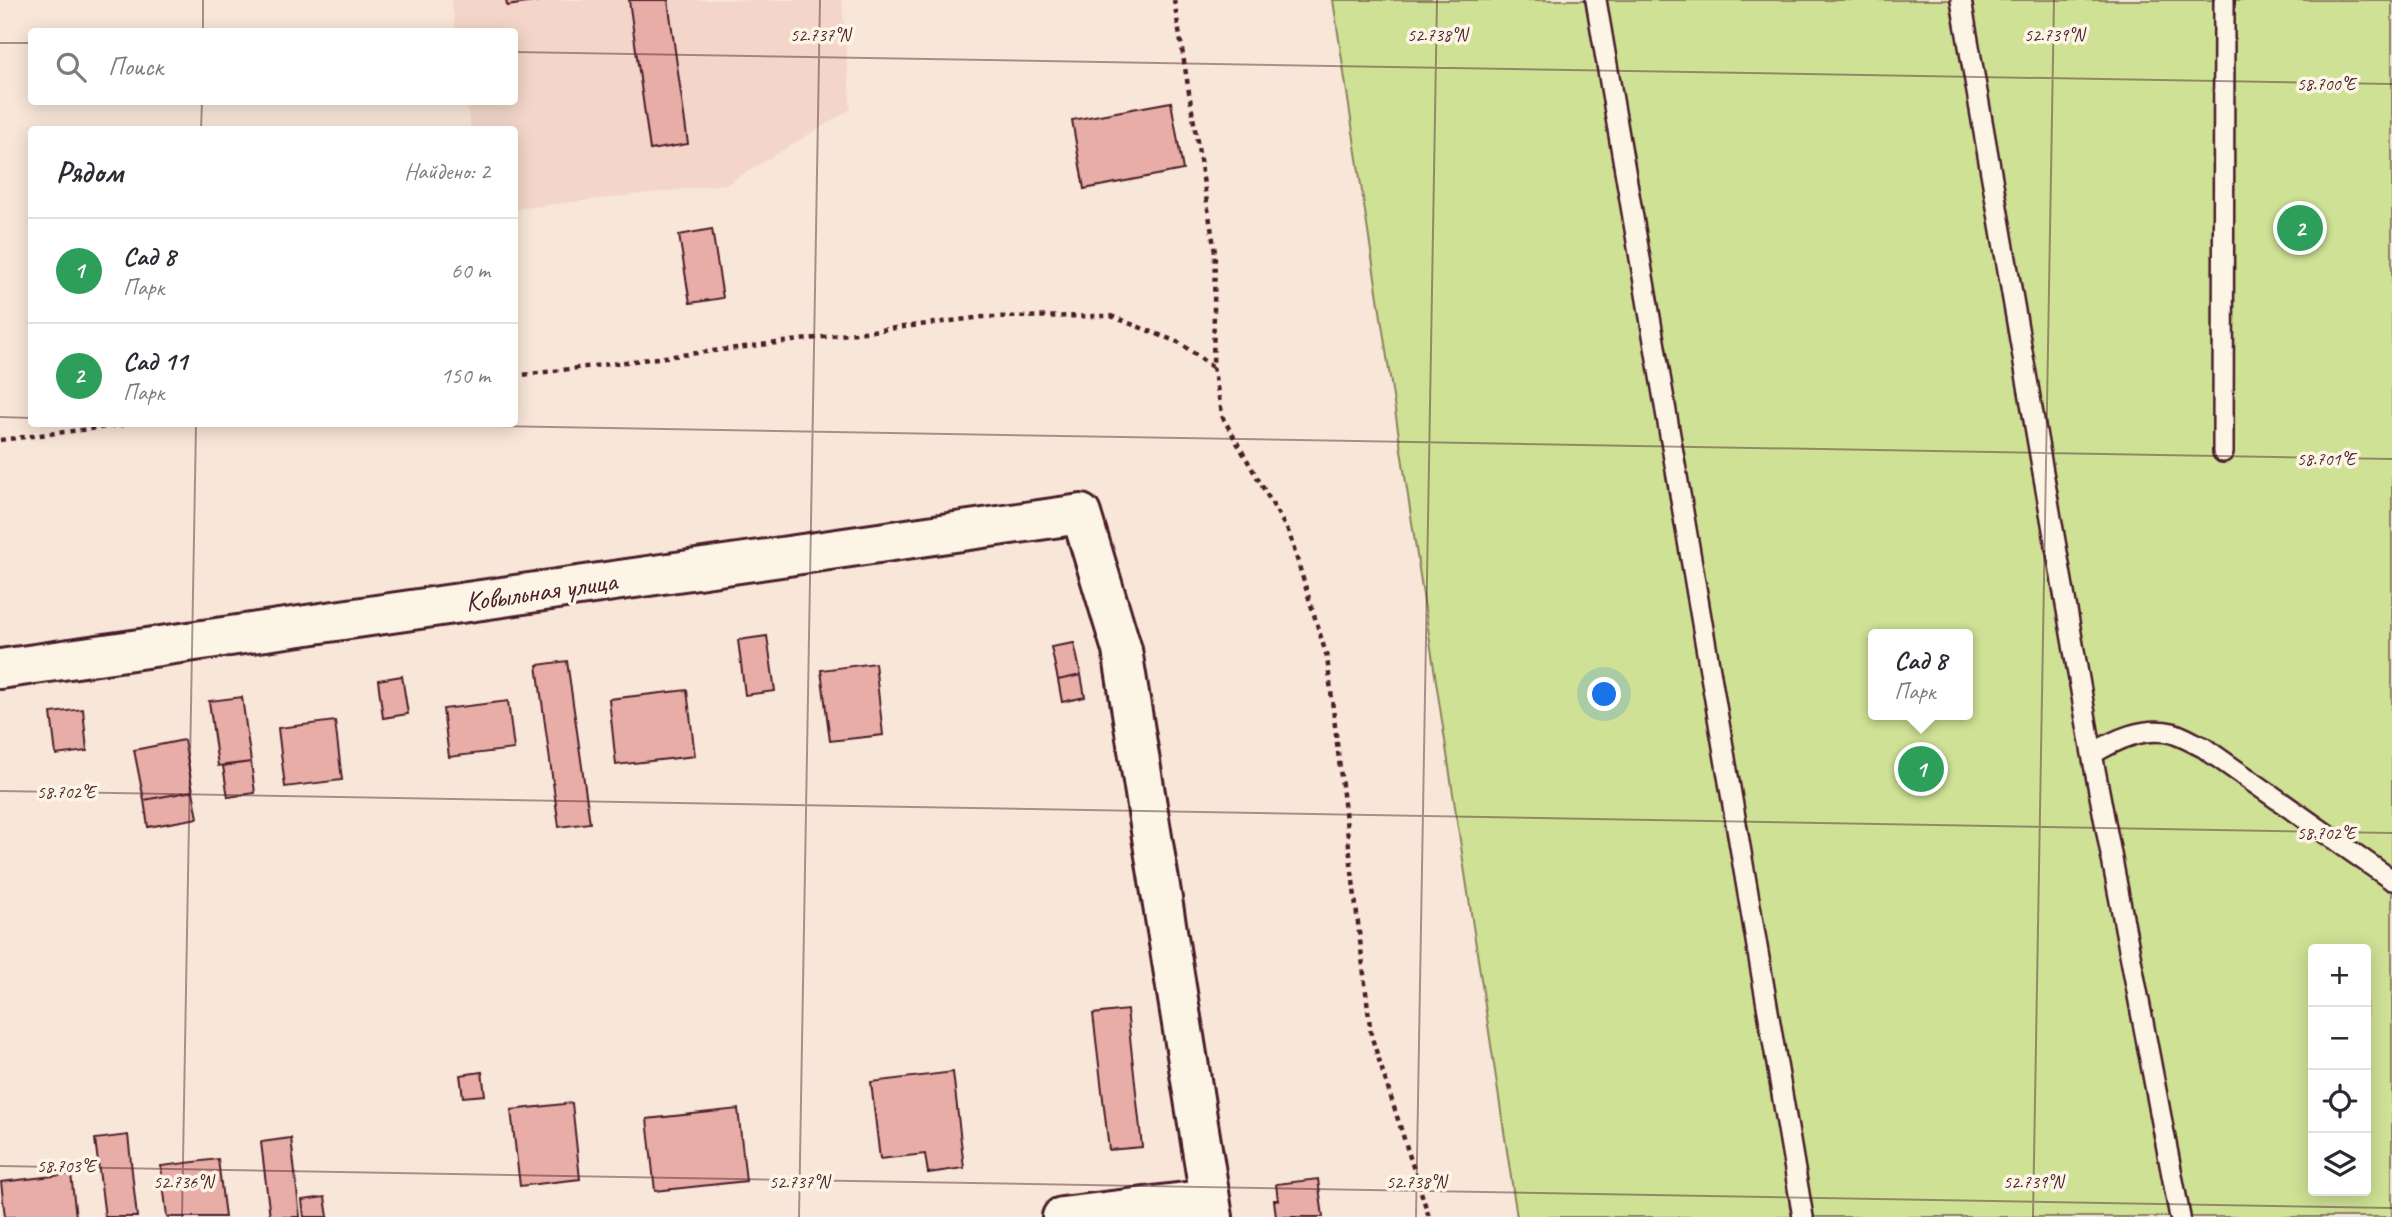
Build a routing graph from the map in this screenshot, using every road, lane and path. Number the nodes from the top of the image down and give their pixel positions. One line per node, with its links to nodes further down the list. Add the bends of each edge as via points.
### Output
1 (1174, 0): 5 (path, via 1214,252)
2 (1595, 0): 16 (lane)
3 (1961, 0): 11 (lane)
4 (2224, 0): 9 (lane)
5 (1213, 367): 6 (path, via 1180,343 1111,316 996,317); 15 (path, via 1223,418 1289,533 1327,657 1371,1035)
6 (518, 376)
7 (105, 427): 8 (path)
8 (0, 440)
9 (2223, 452)
10 (0, 668): 13 (street, Ковыльная улица, via 1081,514 1122,650)
11 (2092, 754): 12 (lane, via 2119,738 2145,732 2172,733 2203,747); 17 (lane)
12 (2392, 880)
13 (1211, 1208): 14 (street)
14 (1062, 1217)
15 (1429, 1217)
16 (1803, 1217)
17 (2180, 1217)

